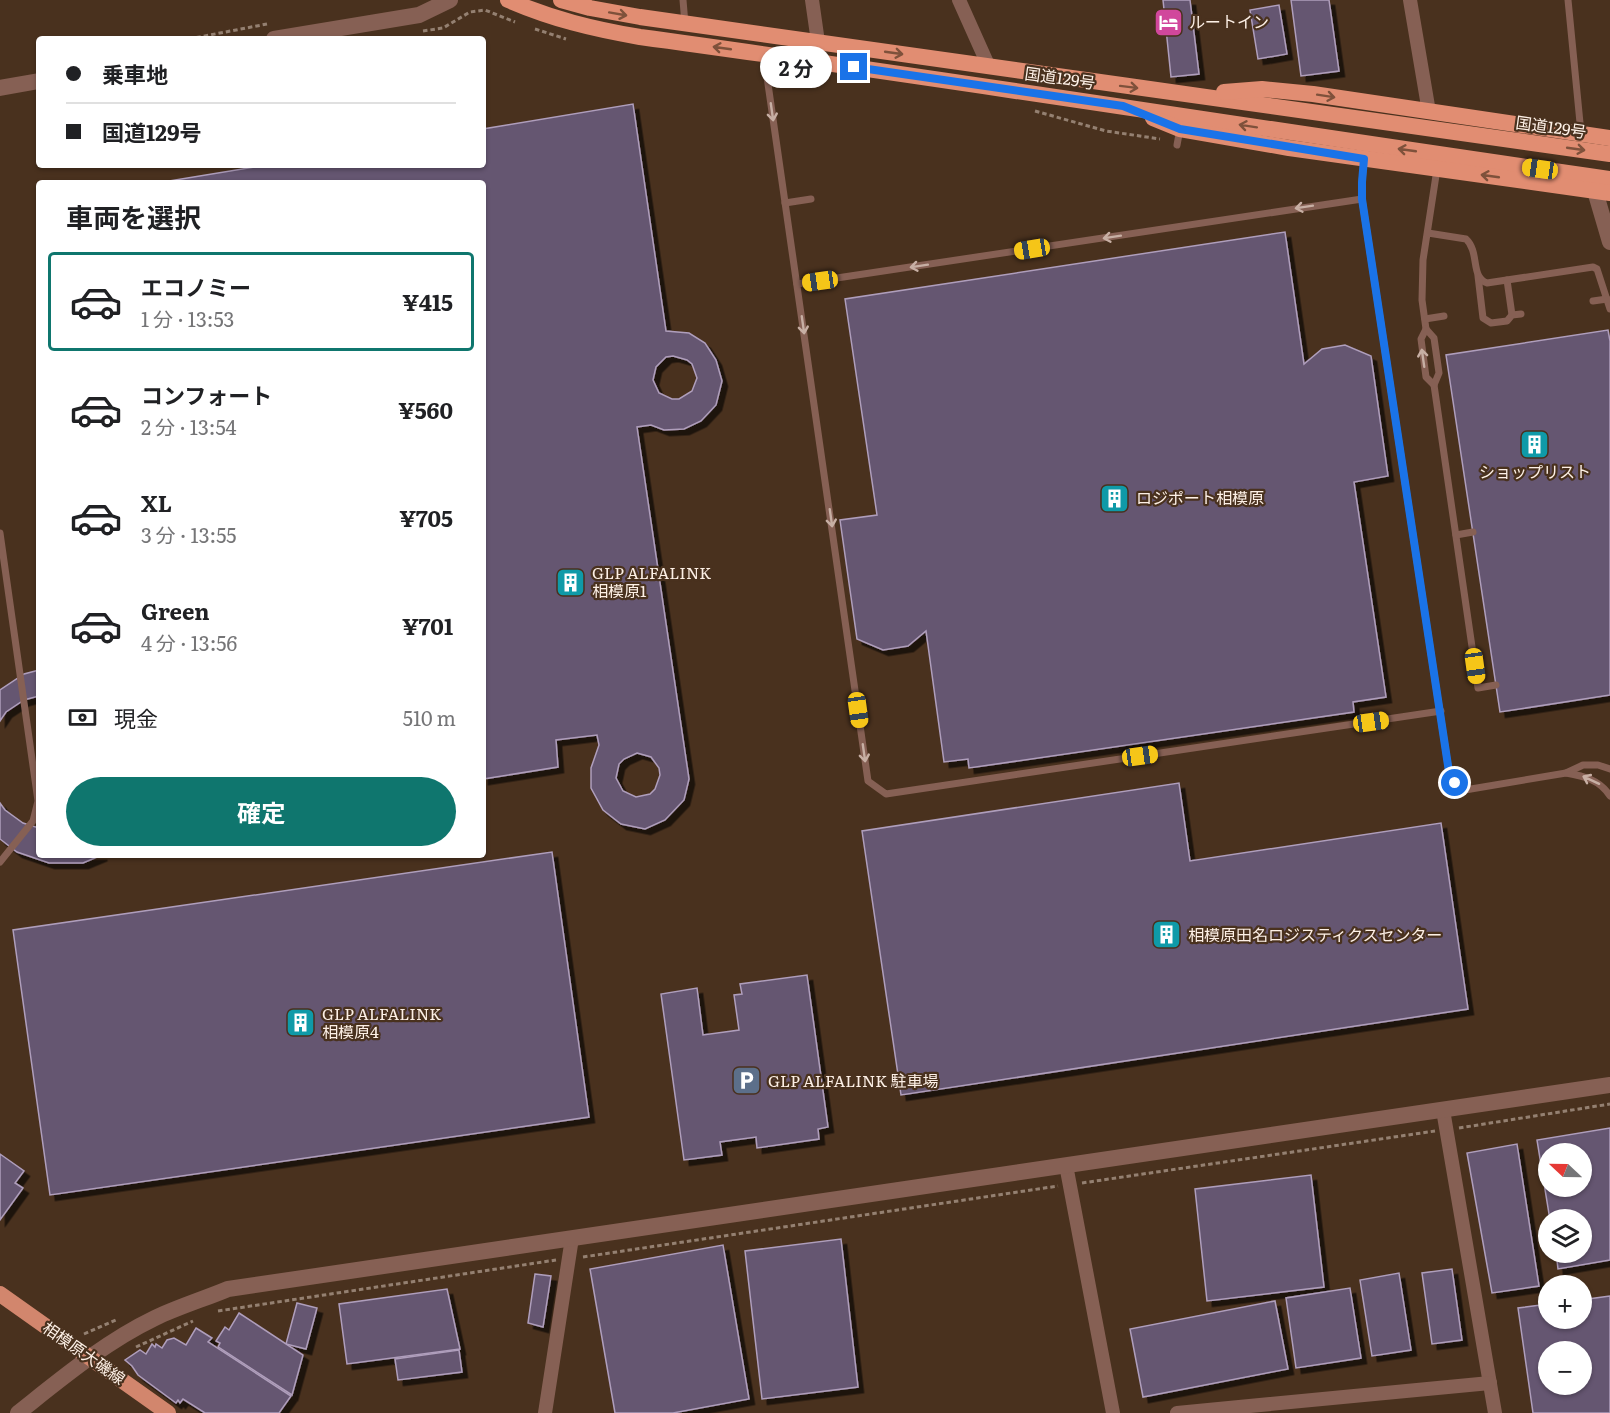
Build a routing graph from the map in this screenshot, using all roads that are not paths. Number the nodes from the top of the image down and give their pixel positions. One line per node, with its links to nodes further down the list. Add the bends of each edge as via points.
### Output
1 (450, 0): 10 (street, via 419,15)
2 (508, 0): 12 (highway, 国道129号, one-way to 2, via 588,28)
3 (561, 0): 9 (highway, 国道129号, one-way to 9)
4 (683, 0): 9 (lane)
5 (812, 0): 11 (street)
6 (959, 0): 13 (street)
7 (1410, 0): 18 (street)
8 (1568, 0): 19 (lane)
9 (685, 24): 11 (highway, 国道129号)
10 (292, 36)
11 (818, 42): 13 (highway, 国道129号, one-way to 13)
12 (764, 54): 17 (highway, 国道129号); 28 (lane, one-way to 28)
13 (989, 67): 16 (highway, 国道129号, one-way to 16)
14 (36, 82): 15 (street)
15 (0, 88)
16 (1184, 94): 18 (highway, one-way to 18, via 1262,90); 21 (highway, 国道129号, one-way to 21)
17 (1123, 106): 22 (highway, via 1179,139); 24 (highway, 国道129号, one-way to 17)
18 (1429, 112): 19 (highway)
19 (1581, 134): 20 (highway)
20 (1610, 138)
21 (1610, 154)
22 (1364, 159): 23 (highway); 27 (lane)
23 (1437, 169): 25 (highway, one-way to 23); 29 (lane)
24 (1610, 179)
25 (1602, 192): 30 (street)
26 (811, 199): 28 (lane)
27 (1362, 199): 33 (lane, one-way to 33); 47 (lane)
28 (785, 203): 33 (lane)
29 (1428, 233): 31 (lane, via 1466,239 1474,249); 40 (lane, via 1423,260)
30 (1610, 242)
31 (1478, 276): 32 (lane, via 1487,283); 38 (lane, via 1479,311 1483,318 1491,323 1507,321)
32 (1507, 280): 34 (lane, via 1593,267); 38 (lane)
33 (797, 284): 47 (lane, one-way to 47, via 868,780 886,794)
34 (1607, 299): 35 (lane); 36 (lane)
35 (1593, 301)
36 (1610, 309)
37 (1521, 314): 38 (lane)
38 (1512, 315)
39 (1444, 316): 40 (lane)
40 (1425, 319): 41 (lane)
41 (1426, 329): 42 (lane, via 1434,338 1438,373); 42 (lane, one-way to 41, via 1426,377 1420,339)
42 (1434, 385): 45 (lane)
43 (1473, 532): 45 (lane)
44 (0, 533): 50 (lane)
45 (1456, 535): 46 (lane, via 1478,688)
46 (1496, 685)
47 (1441, 711): 49 (lane, via 1449,772 1465,790)
48 (1610, 769): 49 (lane, via 1583,765)
49 (1566, 773): 51 (lane, one-way to 49, via 1605,787 1586,777)
50 (36, 787)
51 (1610, 796)
52 (36, 809): 53 (lane, via 33,821)
53 (0, 862)
54 (1610, 1085): 55 (street)
55 (1443, 1110): 56 (street); 60 (street)
56 (1066, 1165): 57 (street); 64 (street)
57 (572, 1238): 59 (street, via 228,1289 155,1318); 63 (street)
58 (0, 1294): 59 (main road, 相模原大磯線)
59 (90, 1357): 61 (street); 62 (main road, 相模原大磯線)
60 (1490, 1383): 65 (street); 66 (street)
61 (18, 1413)
62 (168, 1413)
63 (545, 1413)
64 (1113, 1413)
65 (1177, 1413)
66 (1495, 1413)

